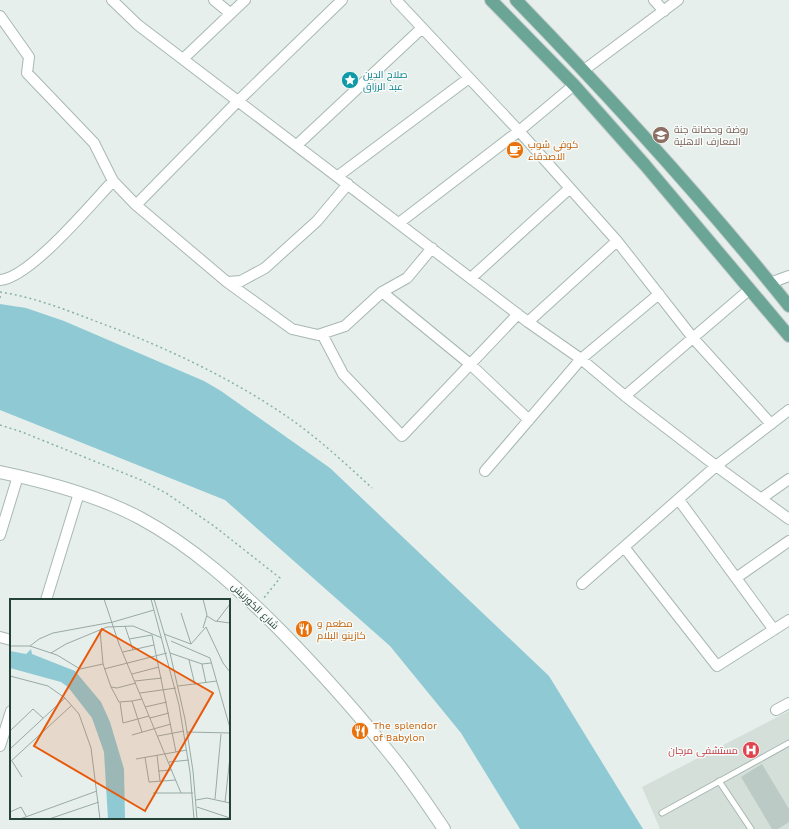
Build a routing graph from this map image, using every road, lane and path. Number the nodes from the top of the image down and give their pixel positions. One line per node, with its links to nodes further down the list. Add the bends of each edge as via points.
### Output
1 (112, 0): 14 (street, via 138,25)
2 (214, 0): 11 (street)
3 (245, 0): 11 (street)
4 (342, 0): 18 (street)
5 (396, 0): 13 (street)
6 (491, 0): 17 (main road)
7 (516, 0): 15 (main road)
8 (654, 0): 10 (street)
9 (678, 0): 10 (street)
10 (664, 11): 15 (street)
11 (230, 13): 14 (street)
12 (0, 16): 22 (street, via 29,57 28,73 94,143)
13 (422, 28): 16 (street); 20 (street)
14 (183, 58): 18 (street)
15 (584, 70): 26 (main road)
16 (469, 78): 19 (street); 21 (street)
17 (574, 85): 19 (street); 29 (main road)
18 (238, 101): 20 (street); 25 (street)
19 (519, 131): 24 (street); 27 (street)
20 (297, 145): 21 (street)
21 (338, 176): 23 (street)
22 (113, 181): 25 (street); 35 (street, via 31,265 11,277)
23 (348, 184): 27 (street); 36 (street, via 317,220 265,268 241,281)
24 (570, 188): 31 (street); 34 (street)
25 (136, 205): 36 (street)
26 (711, 214): 28 (main road); 29 (main road, via 708,223)
27 (399, 223): 32 (street)
28 (720, 224): 30 (main road, via 709,228); 37 (main road)
29 (696, 225): 30 (main road)
30 (706, 237): 38 (main road)
31 (617, 241): 41 (street); 44 (street)
32 (432, 248): 34 (street); 40 (street, via 407,278)
33 (789, 276): 37 (street)
34 (471, 278): 43 (street)
35 (0, 280)
36 (227, 282): 45 (street, via 292,329)
37 (770, 283): 42 (main road)
38 (750, 289): 46 (main road); 47 (street)
39 (0, 292): 60 (path, via 61,307 126,332 204,368 292,420)
40 (382, 292): 45 (street, via 345,326); 49 (street)
41 (659, 294): 47 (street); 48 (street)
42 (789, 306)
43 (518, 314): 44 (street); 49 (street)
44 (528, 322): 48 (street)
45 (322, 334): 49 (street, via 343,374 402,436)
46 (789, 336)
47 (693, 338): 50 (street); 53 (street)
48 (582, 359): 50 (street); 52 (street)
49 (470, 364): 52 (street)
50 (625, 396): 55 (street)
51 (789, 410): 53 (street)
52 (529, 420): 56 (street)
53 (771, 424): 55 (street)
54 (0, 425): 71 (path, via 141,480 190,508 280,578)
55 (716, 466): 62 (street); 63 (street)
56 (485, 471)
57 (0, 472): 58 (street, شارع الكورنيش)
58 (18, 476): 61 (street, شارع الكورنيش); 65 (street)
59 (789, 479): 62 (street)
60 (372, 488)
61 (79, 493): 70 (street); 71 (street, شارع الكورنيش, via 125,510 154,526 202,560)
62 (762, 498): 64 (street)
63 (679, 500): 67 (street); 68 (street)
64 (789, 519)
65 (0, 535)
66 (789, 541): 68 (street)
67 (624, 547): 69 (street); 73 (street, via 717,666)
68 (736, 578): 73 (street)
69 (582, 584)
70 (46, 599)
71 (257, 607): 83 (street, شارع الكورنيش, via 311,662 392,756)
72 (789, 620): 73 (street)
73 (774, 630)
74 (0, 637): 75 (street)
75 (10, 640)
76 (789, 703): 77 (street)
77 (776, 710)
78 (10, 714): 80 (street)
79 (789, 743): 81 (lane)
80 (0, 746)
81 (720, 781): 82 (lane); 84 (lane)
82 (662, 813)
83 (444, 829)
84 (751, 829)

